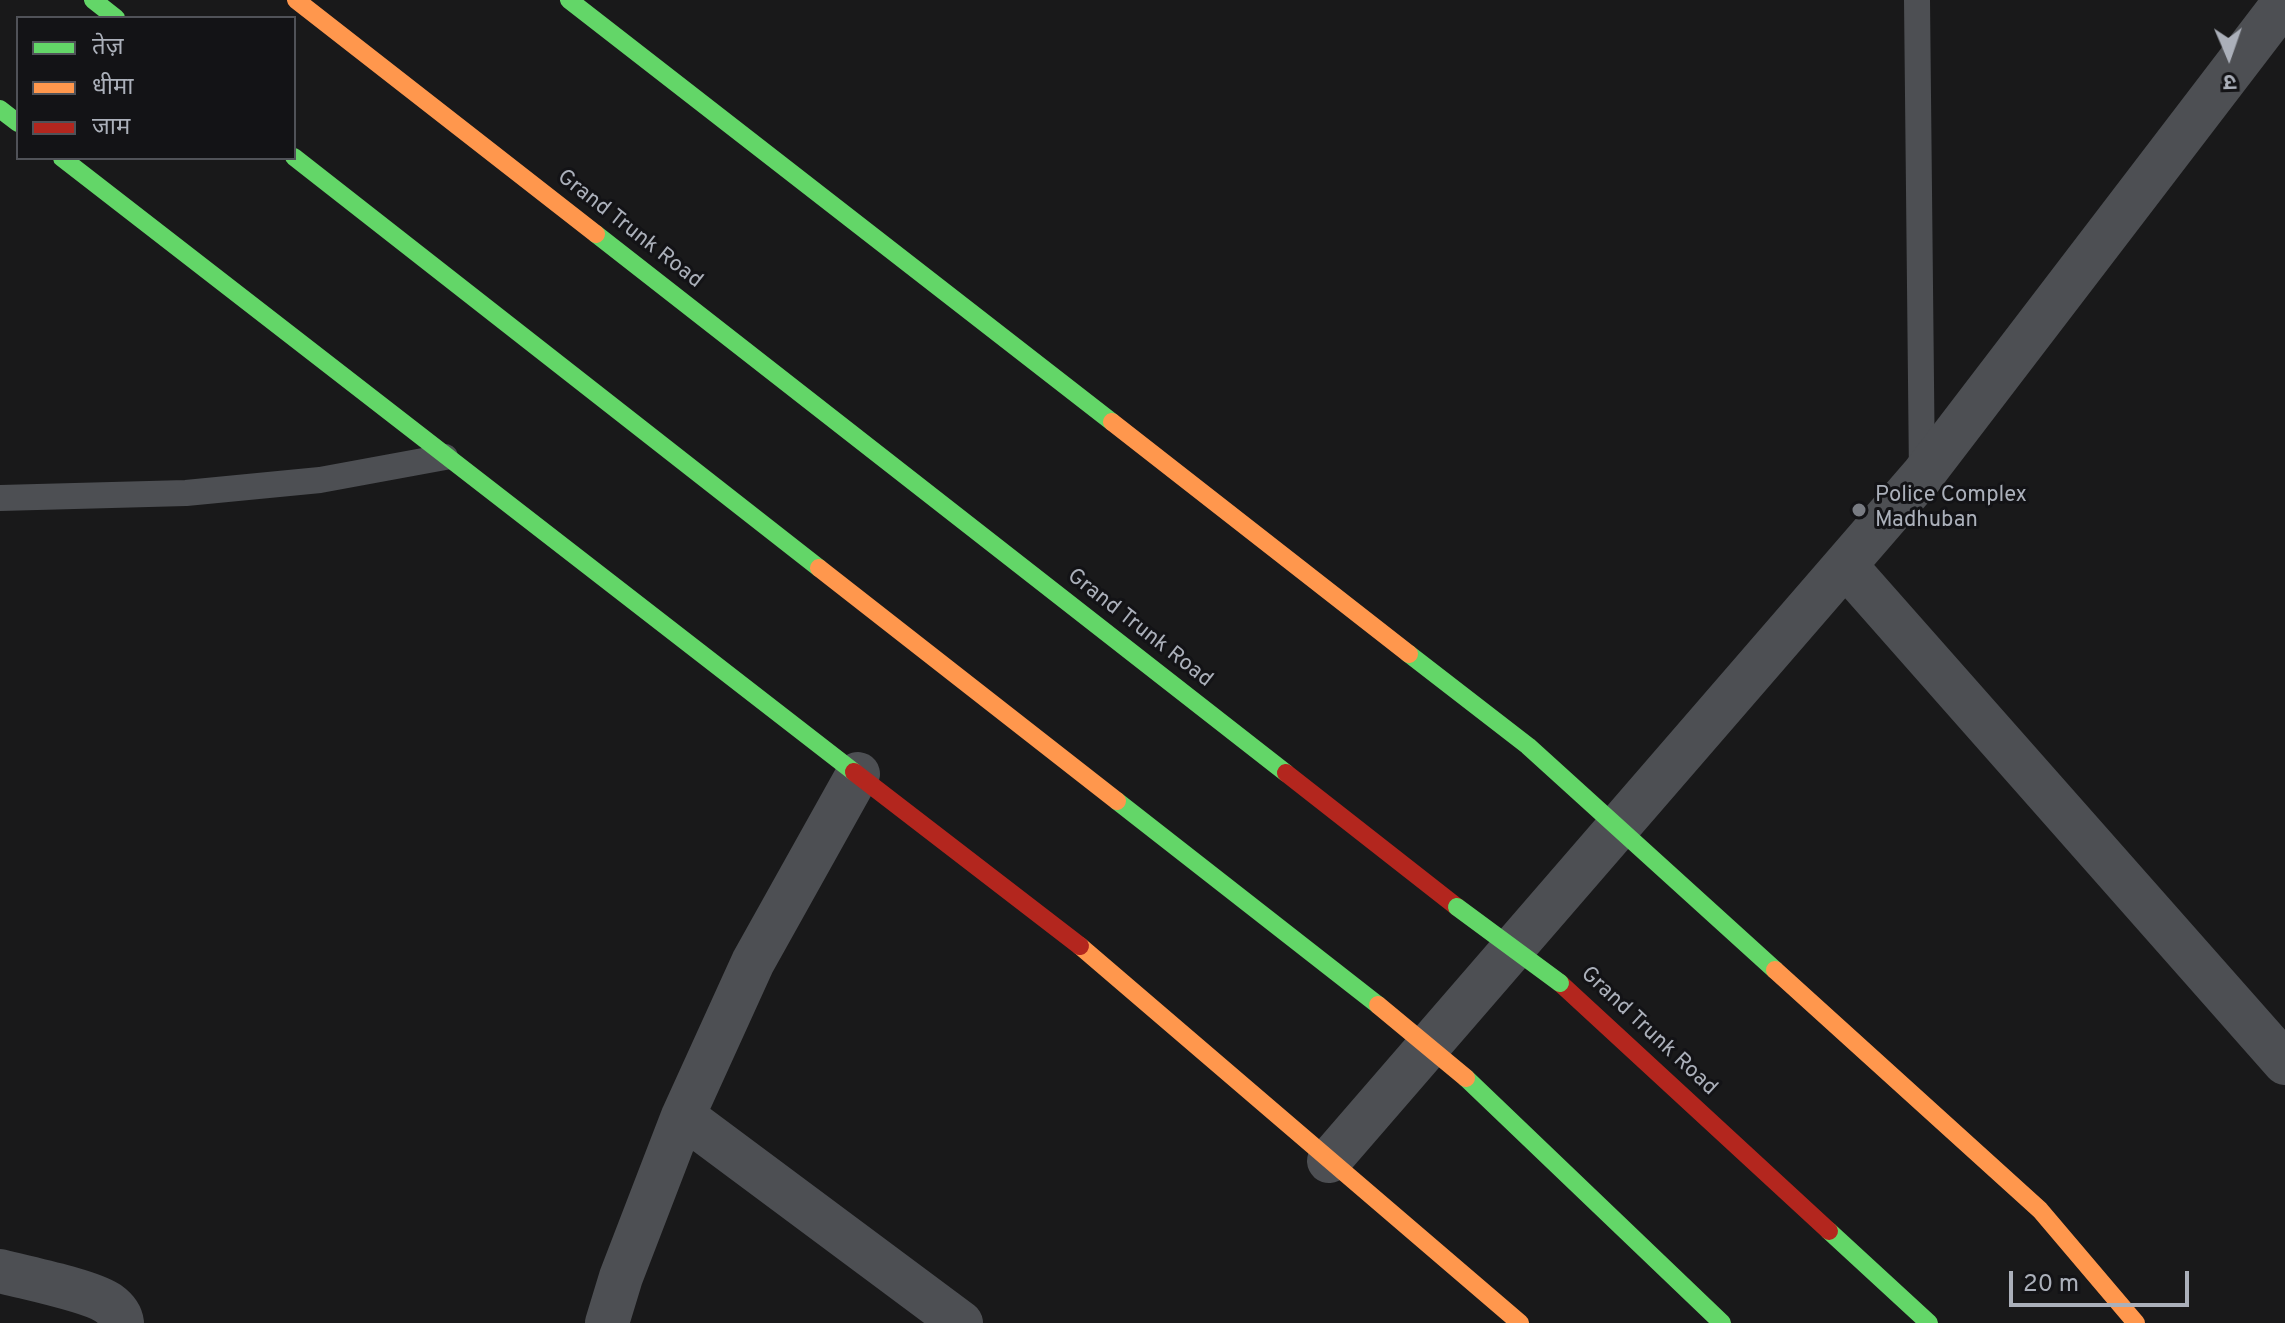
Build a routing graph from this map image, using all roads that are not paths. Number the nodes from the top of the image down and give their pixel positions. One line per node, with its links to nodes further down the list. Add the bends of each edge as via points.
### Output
1 (93, 0): 6 (main road)
2 (296, 0): 26 (main road, Grand Trunk Road, bridge, via 1560,983)
3 (569, 0): 16 (main road, via 1528,746)
4 (1917, 0): 12 (lane)
5 (2285, 1): 12 (street)
6 (113, 16)
7 (0, 109): 8 (main road)
8 (16, 121)
9 (296, 159): 25 (main road, bridge, via 1378,1005 1466,1078)
10 (65, 160): 11 (main road)
11 (445, 457): 13 (lane, via 320,480 201,492); 15 (main road)
12 (1922, 476): 14 (street)
13 (0, 498)
14 (1845, 565): 16 (street); 17 (street)
15 (858, 774): 18 (street, via 753,962); 19 (main road, via 1066,934)
16 (1618, 828): 19 (street); 27 (main road, via 2040,1210)
17 (2285, 1063)
18 (683, 1116): 22 (street); 23 (street)
19 (1329, 1161): 24 (main road)
20 (0, 1271): 21 (street, via 108,1303)
21 (122, 1323)
22 (607, 1323)
23 (961, 1323)
24 (1520, 1323)
25 (1722, 1323)
26 (1929, 1323)
27 (2136, 1323)

